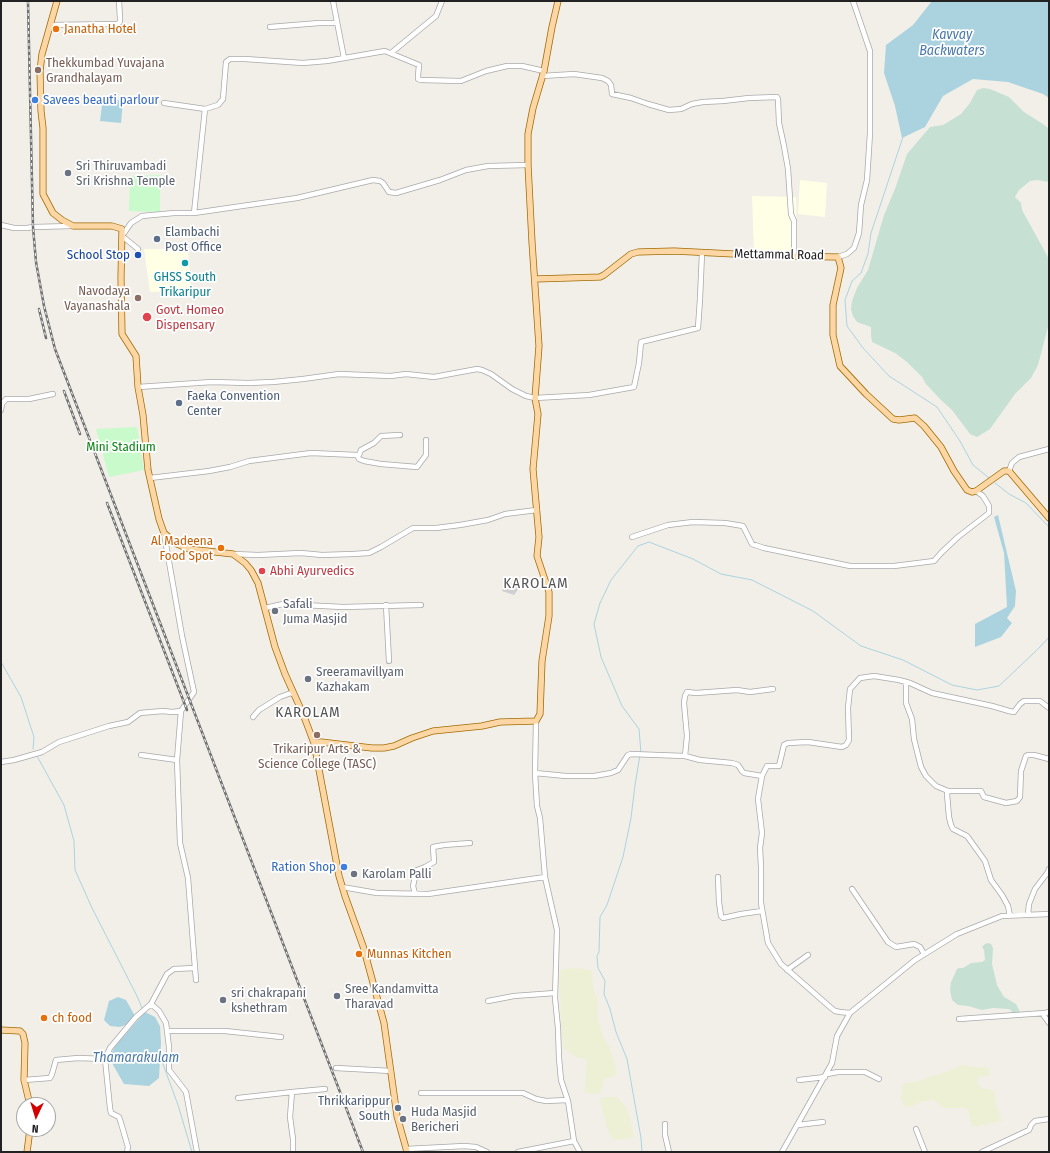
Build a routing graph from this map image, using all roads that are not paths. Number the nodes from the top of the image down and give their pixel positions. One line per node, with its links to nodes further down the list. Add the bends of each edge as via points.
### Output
1 (57, 1): 8 (main road)
2 (119, 1): 8 (street, via 120,22 117,24)
3 (333, 1): 7 (street)
4 (442, 1): 10 (street, via 436,16)
5 (558, 1): 12 (main road)
6 (853, 1): 23 (street, via 870,51 870,133 867,180 861,205 859,233 854,248)
7 (337, 23): 9 (street, via 319,22); 11 (street)
8 (51, 24): 18 (main road, via 40,71 43,194 53,213)
9 (270, 27)
10 (391, 53): 11 (street, via 385,51); 12 (street, via 419,65 418,79 421,80 461,81 507,66 522,66)
11 (344, 58): 14 (street, via 303,63 227,60 223,99 218,105)
12 (543, 74): 15 (main road, via 529,126); 22 (street, via 574,74 602,78 611,85 612,94 669,110 703,102 777,97 788,169 791,214 794,221)
13 (164, 104): 14 (street)
14 (205, 109): 16 (street)
15 (528, 165): 16 (street, via 488,166 466,170 396,193 388,192 383,183 373,180 297,198); 24 (main road)
16 (194, 213): 19 (street, via 142,216 131,223)
17 (1, 225): 18 (street, via 14,228)
18 (73, 226): 19 (main road, via 118,227 122,229)
19 (122, 236): 20 (street); 25 (main road, via 122,334 136,356)
20 (138, 249)
21 (702, 253): 22 (main road, Mettammal Road); 24 (main road, Mettammal Road, via 638,252 631,254 600,277); 27 (street, via 698,328 641,342 634,387)
22 (794, 256): 23 (main road, Mettammal Road)
23 (838, 257): 36 (main road, Mettammal Road, via 841,268 833,305 833,335 840,366 893,419 915,418 919,421 941,446 965,487 972,492)
24 (535, 279): 27 (main road, via 539,346)
25 (138, 387): 27 (street, via 197,382 273,382 339,374 434,376 477,369 486,371 516,392); 35 (main road)
26 (53, 394): 28 (street, via 29,399)
27 (535, 398): 37 (main road, via 538,414 533,469)
28 (4, 399): 29 (street)
29 (1, 410)
30 (400, 435): 33 (street, via 381,436)
31 (426, 440): 33 (street, via 426,455 417,467 364,461)
32 (1049, 449): 34 (street, via 1019,457 1012,463)
33 (357, 455): 35 (street, via 298,454 249,461 209,471)
34 (1009, 471): 36 (main road, via 1004,471); 38 (main road)
35 (150, 478): 39 (main road)
36 (976, 491): 40 (street, via 983,496 990,513 953,542 934,561 894,566 850,566 752,544 743,526 725,524 693,522 668,525)
37 (537, 510): 41 (street, via 505,514 460,525 413,528 369,552 322,555); 52 (main road, via 537,556 549,592 540,714)
38 (1049, 518)
39 (164, 533): 41 (main road, via 176,544 189,549); 50 (street, via 194,692)
40 (632, 538)
41 (233, 554): 44 (main road, via 251,570 258,583)
42 (420, 605): 43 (street)
43 (386, 606): 44 (street, via 283,604); 45 (street)
44 (265, 608): 48 (main road, via 275,647)
45 (389, 660)
46 (906, 682): 49 (street, via 938,695 1014,712 1024,701 1040,700); 60 (street, via 883,677 860,678 850,689 849,740 846,745 842,747 808,742 784,745 779,766 767,766); 61 (street, via 906,703 912,719 921,767 936,786)
47 (773, 689): 55 (street, via 750,692 687,692 684,703 687,736)
48 (294, 695): 51 (street, via 291,693 276,700 259,710); 53 (main road)
49 (1049, 708)
50 (181, 711): 57 (street); 58 (street, via 140,713 128,722 59,742 42,752)
51 (253, 717)
52 (536, 721): 53 (main road, via 500,722 434,731 384,748); 59 (street)
53 (314, 743): 66 (main road)
54 (141, 755): 57 (street)
55 (685, 756): 59 (street, via 628,755 618,770 594,776); 60 (street, via 738,765 744,773)
56 (1049, 759): 61 (street, via 1034,755 1026,756 1021,771 1020,797 1017,801 1006,803 984,797 981,791)
57 (176, 760): 75 (street, via 180,843 188,878)
58 (1, 762)
59 (534, 773): 65 (street)
60 (762, 776): 69 (street, via 758,799 762,833)
61 (948, 791): 72 (street, via 947,807 951,825 967,836 985,861 991,880 1008,906)
62 (470, 843): 68 (street, via 433,847 434,862 412,872)
63 (1049, 869): 70 (street, via 1035,889)
64 (718, 876): 69 (street, via 719,902 723,918)
65 (545, 878): 68 (street); 78 (street, via 557,930)
66 (342, 887): 68 (street, via 377,893); 90 (main road, via 363,946 384,1023)
67 (852, 889): 74 (street, via 888,942 896,947 914,944 920,947)
68 (415, 894)
69 (762, 911): 76 (street, via 768,942)
70 (1028, 914): 71 (street); 72 (street)
71 (1049, 914)
72 (1010, 916): 74 (street, via 1002,916 957,934)
73 (808, 954): 76 (street)
74 (924, 954): 81 (street)
75 (195, 968): 77 (street); 80 (street, via 170,971)
76 (787, 970): 81 (street, via 835,1011)
77 (196, 980)
78 (555, 993): 79 (street); 100 (street, via 561,1080)
79 (488, 1001)
80 (151, 1004): 86 (street, via 159,1011); 88 (street, via 136,1017 110,1048)
81 (850, 1012): 91 (street, via 837,1036 832,1062)
82 (1047, 1013): 83 (street); 84 (street, via 1044,1016)
83 (959, 1019)
84 (1049, 1024)
85 (1, 1030): 93 (main road, via 20,1031 23,1034)
86 (167, 1031): 87 (street, via 225,1032); 111 (street, via 169,1070 186,1092)
87 (281, 1037)
88 (105, 1059): 93 (street, via 56,1060 50,1078); 110 (street, via 111,1113 122,1123)
89 (336, 1068): 90 (street)
90 (391, 1071): 108 (main road, via 397,1116 404,1142)
91 (826, 1075): 92 (street, via 838,1072 865,1072); 94 (street); 104 (street)
92 (879, 1079)
93 (24, 1080): 98 (main road)
94 (799, 1080)
95 (325, 1089): 96 (street)
96 (292, 1092): 99 (street); 112 (street, via 290,1117)
97 (421, 1094): 100 (street, via 524,1093 546,1101)
98 (28, 1097)
99 (238, 1098)
100 (567, 1100): 107 (street)
101 (1049, 1119): 119 (street, via 1035,1121 1029,1130)
102 (823, 1122): 104 (street)
103 (665, 1124): 116 (street)
104 (798, 1125): 117 (street)
105 (916, 1129): 118 (street)
106 (29, 1137): 109 (main road)
107 (574, 1141): 114 (street); 115 (street)
108 (410, 1151): 113 (street, via 464,1146 476,1147)
109 (27, 1152)
110 (127, 1152)
111 (197, 1152)
112 (293, 1152)
113 (487, 1152)
114 (518, 1152)
115 (580, 1152)
116 (669, 1152)
117 (782, 1152)
118 (925, 1152)
119 (982, 1152)

